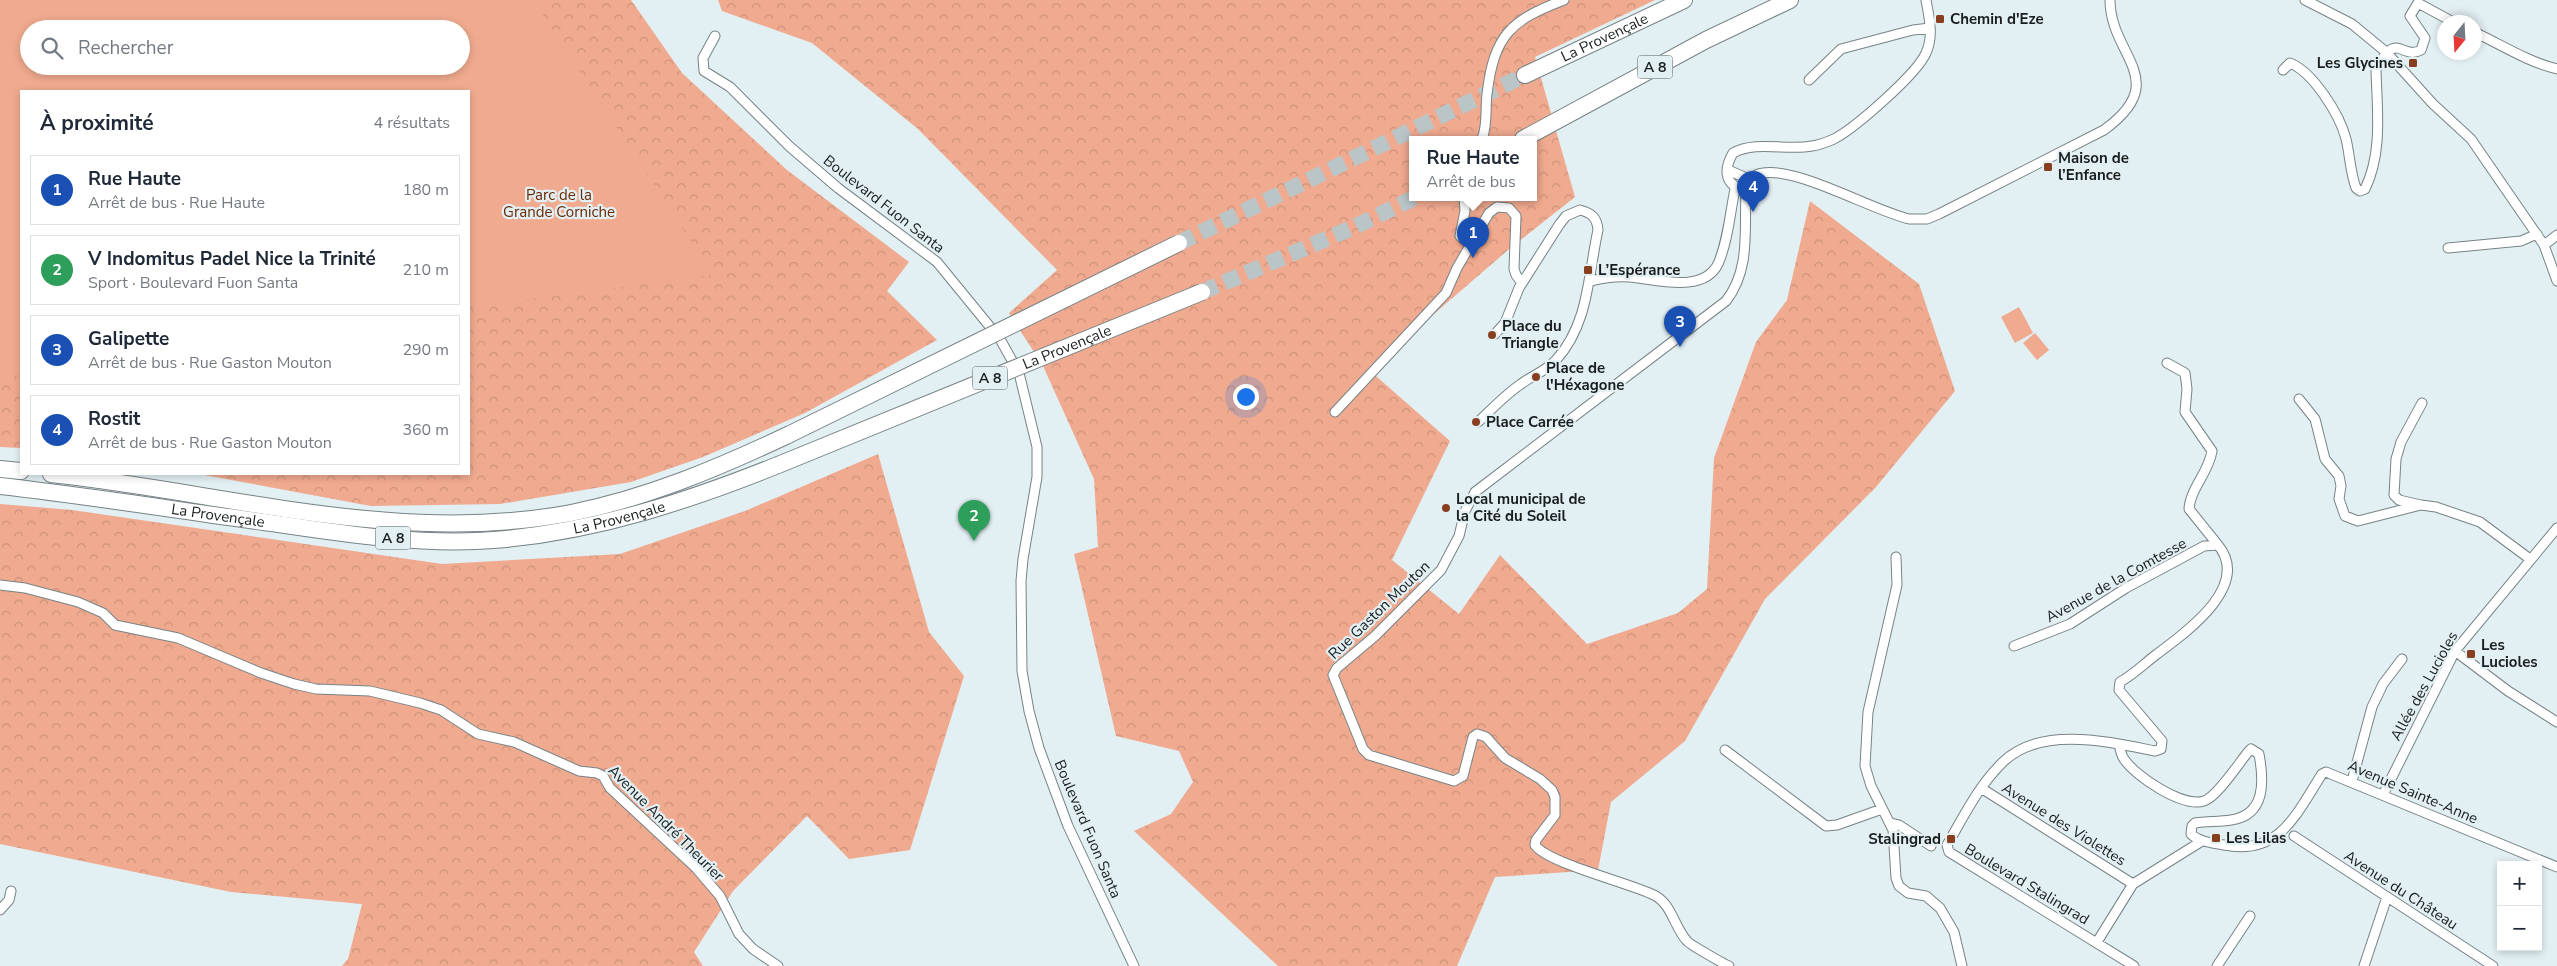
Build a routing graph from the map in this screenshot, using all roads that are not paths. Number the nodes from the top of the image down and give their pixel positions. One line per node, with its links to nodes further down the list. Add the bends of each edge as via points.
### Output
1 (1564, 0): 16 (street, via 1522,20 1506,33 1498,48 1487,93)
2 (1684, 0): 14 (highway, La Provençale)
3 (1790, 0): 17 (highway, A 8, via 1706,40)
4 (1926, 0): 8 (street)
5 (2110, 0): 19 (street, via 2113,21 2137,78 2135,93 2123,113 2104,130 1939,214 1927,219 1909,219 1809,182 1775,173 1756,174)
6 (2305, 0): 11 (street, via 2352,24)
7 (2440, 15): 11 (street, via 2418,3 2410,16 2425,38 2421,50 2410,53 2397,47)
8 (1930, 28): 15 (street, via 1841,49); 18 (street, via 1927,51 1921,62 1882,101 1841,134 1808,147 1756,147 1738,151 1730,158)
9 (715, 36): 71 (street, Boulevard Fuon Santa, via 703,58 704,71 730,87 789,146 838,188 937,262 1000,340 1019,373 1037,447 1037,477 1021,581 1022,672 1029,711 1068,826)
10 (2482, 36): 12 (street, via 2534,63)
11 (2386, 52): 13 (street, via 2376,70 2379,123 2370,178 2365,189 2360,191 2352,177 2346,138 2336,114 2298,66 2290,63); 23 (street, via 2433,104 2472,139)
12 (2557, 69)
13 (2283, 70)
14 (1524, 76)
15 (1809, 80)
16 (1482, 136)
17 (1529, 136)
18 (1728, 170): 19 (street); 20 (street)
19 (1750, 180): 21 (street, Rue Gaston Mouton)
20 (1735, 189): 21 (street); 29 (street, via 1720,258 1705,278 1686,282 1628,277)
21 (1746, 191): 72 (street, Rue Gaston Mouton, via 1744,260 1738,283 1726,301 1475,492 1465,511 1460,536 1441,570 1333,675 1364,749 1370,756 1454,781 1463,776 1473,737 1486,736 1505,758 1548,786 1555,797 1555,815 1536,840 1538,850 1661,899 1690,944)
22 (1464, 201): 26 (street, via 1460,236)
23 (2538, 234): 27 (street); 28 (street, via 2521,241)
24 (2557, 235): 27 (street)
25 (1179, 243): 41 (highway, La Provençale / A 8, bridge, via 788,435 694,476 607,505 550,516 482,522 374,520)
26 (1471, 245): 31 (street, via 1493,208 1514,211 1517,223 1514,268); 37 (street, via 1446,293)
27 (2544, 245): 30 (street)
28 (2448, 248)
29 (1591, 281): 31 (street, via 1597,222 1588,212 1580,210 1566,216); 38 (street, via 1584,308 1564,350 1546,370 1521,384)
30 (2557, 281)
31 (1522, 282): 33 (street, via 1505,323)
32 (1202, 292): 42 (highway, La Provençale / A 8, bridge, via 688,500 573,530 504,539 423,540 360,536)
33 (1495, 334)
34 (2167, 363): 45 (street, via 2185,373 2185,412 2212,451 2188,509)
35 (2299, 399): 43 (street, via 2315,419 2325,459 2339,476 2339,499 2345,516 2358,521)
36 (2422, 403): 43 (street, via 2399,447 2394,495 2399,500)
37 (1334, 412)
38 (1478, 422)
39 (0, 469): 40 (highway)
40 (20, 471)
41 (59, 475)
42 (0, 486)
43 (2421, 505): 47 (street, via 2480,522)
44 (2557, 528): 47 (street, Allée des Lucioles)
45 (2218, 545): 49 (street, Avenue de la Comtesse, via 2204,546 2126,588 2070,624); 53 (street, via 2228,561 2227,570 2225,581 2211,606 2187,632 2120,682 2119,690 2162,741 2161,749 2155,751)
46 (1896, 558): 58 (street, via 1897,585 1868,712 1864,762 1866,775)
47 (2530, 559): 50 (street, Allée des Lucioles)
48 (0, 585): 70 (street, Avenue André Theurier, via 78,602 103,613 115,625 178,638 277,679 316,689 370,691 420,703 441,710 478,734 514,742 562,765 603,776 610,788 696,868 720,896 738,934)
49 (2014, 646)
50 (2455, 651): 52 (street, via 2508,691); 57 (street, Allée des Lucioles)
51 (2402, 660): 55 (street, via 2383,684 2372,706)
52 (2557, 722)
53 (2119, 744): 56 (street, Boulevard Stalingrad, via 2076,738 2043,742 2005,760); 61 (street, via 2123,758 2147,780 2179,798 2197,801 2209,798 2248,752 2252,749 2259,754 2261,795 2255,808 2245,817 2195,823 2191,834)
54 (1724, 750): 58 (street, via 1826,826)
55 (2352, 781): 57 (street, Avenue Sainte-Anne); 61 (street, Avenue Sainte-Anne, via 2331,772 2322,774 2295,814 2272,839 2263,844 2237,848)
56 (1981, 788): 64 (street, Avenue des Violettes); 69 (street, Boulevard Stalingrad, via 1947,844 1948,852)
57 (2383, 795): 63 (street, Avenue Sainte-Anne)
58 (1882, 809): 59 (street)
59 (1891, 823): 62 (street); 73 (street, via 1899,886 1908,893 1926,896 1940,908 1954,932)
60 (2294, 836): 66 (street, Avenue du Château)
61 (2202, 841): 64 (street)
62 (1931, 846)
63 (2557, 867)
64 (2133, 884): 69 (street)
65 (11, 891): 67 (street, via 9,900)
66 (2387, 897): 76 (street); 77 (street, Avenue du Château)
67 (0, 910)
68 (2250, 916): 75 (street)
69 (2097, 942): 74 (street, Boulevard Stalingrad)
70 (778, 966)
71 (1134, 966)
72 (1729, 966)
73 (1962, 966)
74 (2134, 966)
75 (2218, 966)
76 (2364, 966)
77 (2493, 966)

